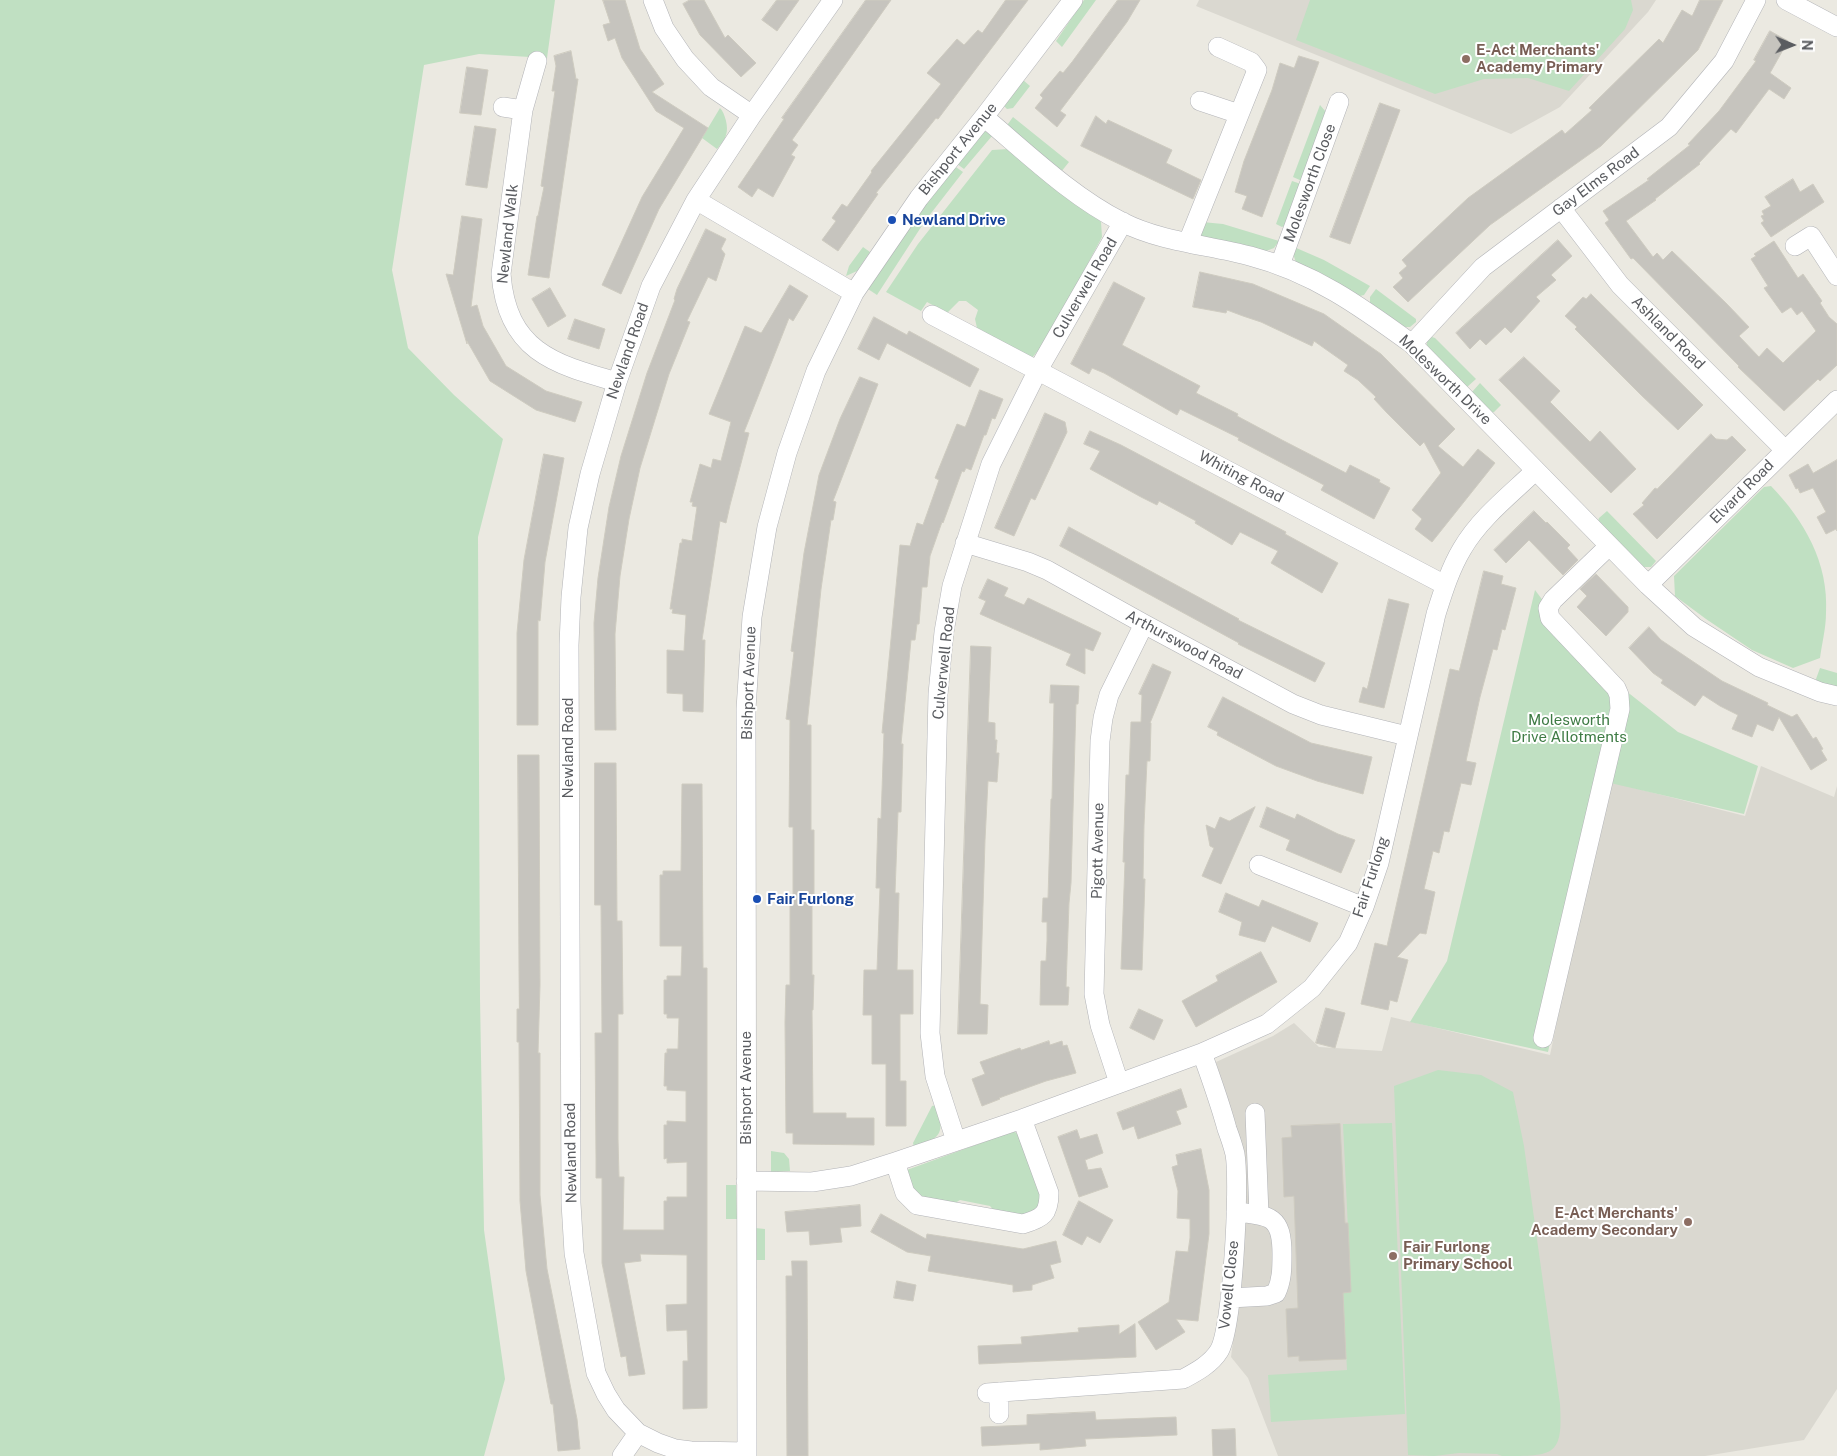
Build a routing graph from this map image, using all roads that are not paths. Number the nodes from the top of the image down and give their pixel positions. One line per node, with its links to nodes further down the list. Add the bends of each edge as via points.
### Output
1 (653, 0): 14 (street, via 664,28 685,59 711,87)
2 (833, 0): 14 (street, Newland Road)
3 (1073, 0): 15 (street, Bishport Avenue)
4 (1756, 0): 17 (street, Gay Elms Road, via 1721,65 1669,127)
5 (1786, 0): 6 (street)
6 (1837, 27)
7 (1218, 47): 13 (street, via 1251,62 1257,70)
8 (537, 61): 12 (street, Newland Walk)
9 (1200, 102): 13 (street)
10 (1339, 102): 21 (street, Molesworth Close)
11 (504, 107): 12 (street)
12 (523, 110): 27 (street, Newland Walk, via 501,274 502,295 514,325 533,348 561,364)
13 (1239, 114): 19 (street)
14 (752, 116): 16 (street, Newland Road)
15 (984, 117): 18 (street, Molesworth Drive, via 1072,190); 23 (street, Bishport Avenue, via 919,198)
16 (696, 200): 23 (street); 27 (street, Newland Road, via 651,286)
17 (1561, 208): 25 (street, Gay Elms Road, via 1482,267); 29 (street, Ashland Road, via 1620,284)
18 (1123, 222): 19 (street, Molesworth Drive, via 1169,239); 26 (street, Culverwell Road)
19 (1188, 242): 21 (street, Molesworth Drive)
20 (1795, 246): 22 (street, via 1817,232)
21 (1280, 265): 25 (street, Molesworth Drive, via 1325,284)
22 (1837, 276)
23 (854, 293): 47 (street, Bishport Avenue, via 816,370 787,453 767,527 752,617 746,709)
24 (932, 315): 26 (street, Whiting Road)
25 (1412, 344): 30 (street, Molesworth Drive)
26 (1038, 370): 31 (street, Culverwell Road, via 991,464); 33 (street, Whiting Road)
27 (616, 382): 52 (street, Newland Road, via 580,519 571,597 568,744 570,1203 574,1254 596,1373 616,1410)
28 (1837, 400): 29 (street, Elvard Road)
29 (1785, 450): 34 (street, Elvard Road)
30 (1535, 470): 32 (street, Molesworth Drive); 33 (street, Fair Furlong, via 1482,522 1462,549)
31 (965, 543): 35 (street, Arthurswood Road, via 1047,570); 45 (street, Culverwell Road, via 944,632 938,694 930,1024 935,1076)
32 (1609, 546): 34 (street, Molesworth Drive); 40 (street, via 1548,608 1550,618 1616,688 1620,709)
33 (1445, 585): 37 (street, Fair Furlong)
34 (1648, 585): 36 (street, Molesworth Drive, via 1694,627 1728,649 1759,666)
35 (1144, 624): 37 (street, Arthurswood Road, via 1293,704 1321,715); 42 (street, Pigott Avenue, via 1109,695 1100,741 1094,994 1100,1025)
36 (1837, 696)
37 (1408, 736): 39 (street, Fair Furlong, via 1379,862)
38 (1259, 865): 39 (street)
39 (1364, 907): 41 (street, Fair Furlong, via 1348,943 1312,988 1267,1024)
40 (1543, 1038)
41 (1202, 1053): 42 (street, Fair Furlong); 48 (street, Vowell Close, via 1235,1155)
42 (1119, 1083): 44 (street, Fair Furlong)
43 (1255, 1113): 49 (street)
44 (1022, 1119): 45 (street, Fair Furlong); 46 (street, via 1049,1193 1049,1206 1043,1216 1033,1221 1023,1224 917,1205 905,1193)
45 (956, 1141): 46 (street, Fair Furlong)
46 (895, 1162): 47 (street, Fair Furlong, via 851,1176 812,1182)
47 (746, 1181): 53 (street, Bishport Avenue)
48 (1236, 1212): 49 (street); 50 (street, Vowell Close)
49 (1258, 1214): 50 (street, via 1271,1219 1279,1227 1282,1281 1276,1293 1268,1296)
50 (1230, 1298): 51 (street, Vowell Close, via 1219,1351 1201,1370 1183,1379 993,1393)
51 (999, 1414)
52 (638, 1433): 53 (street, Newland Road, via 675,1449); 54 (street)
53 (747, 1454)
54 (622, 1456)

